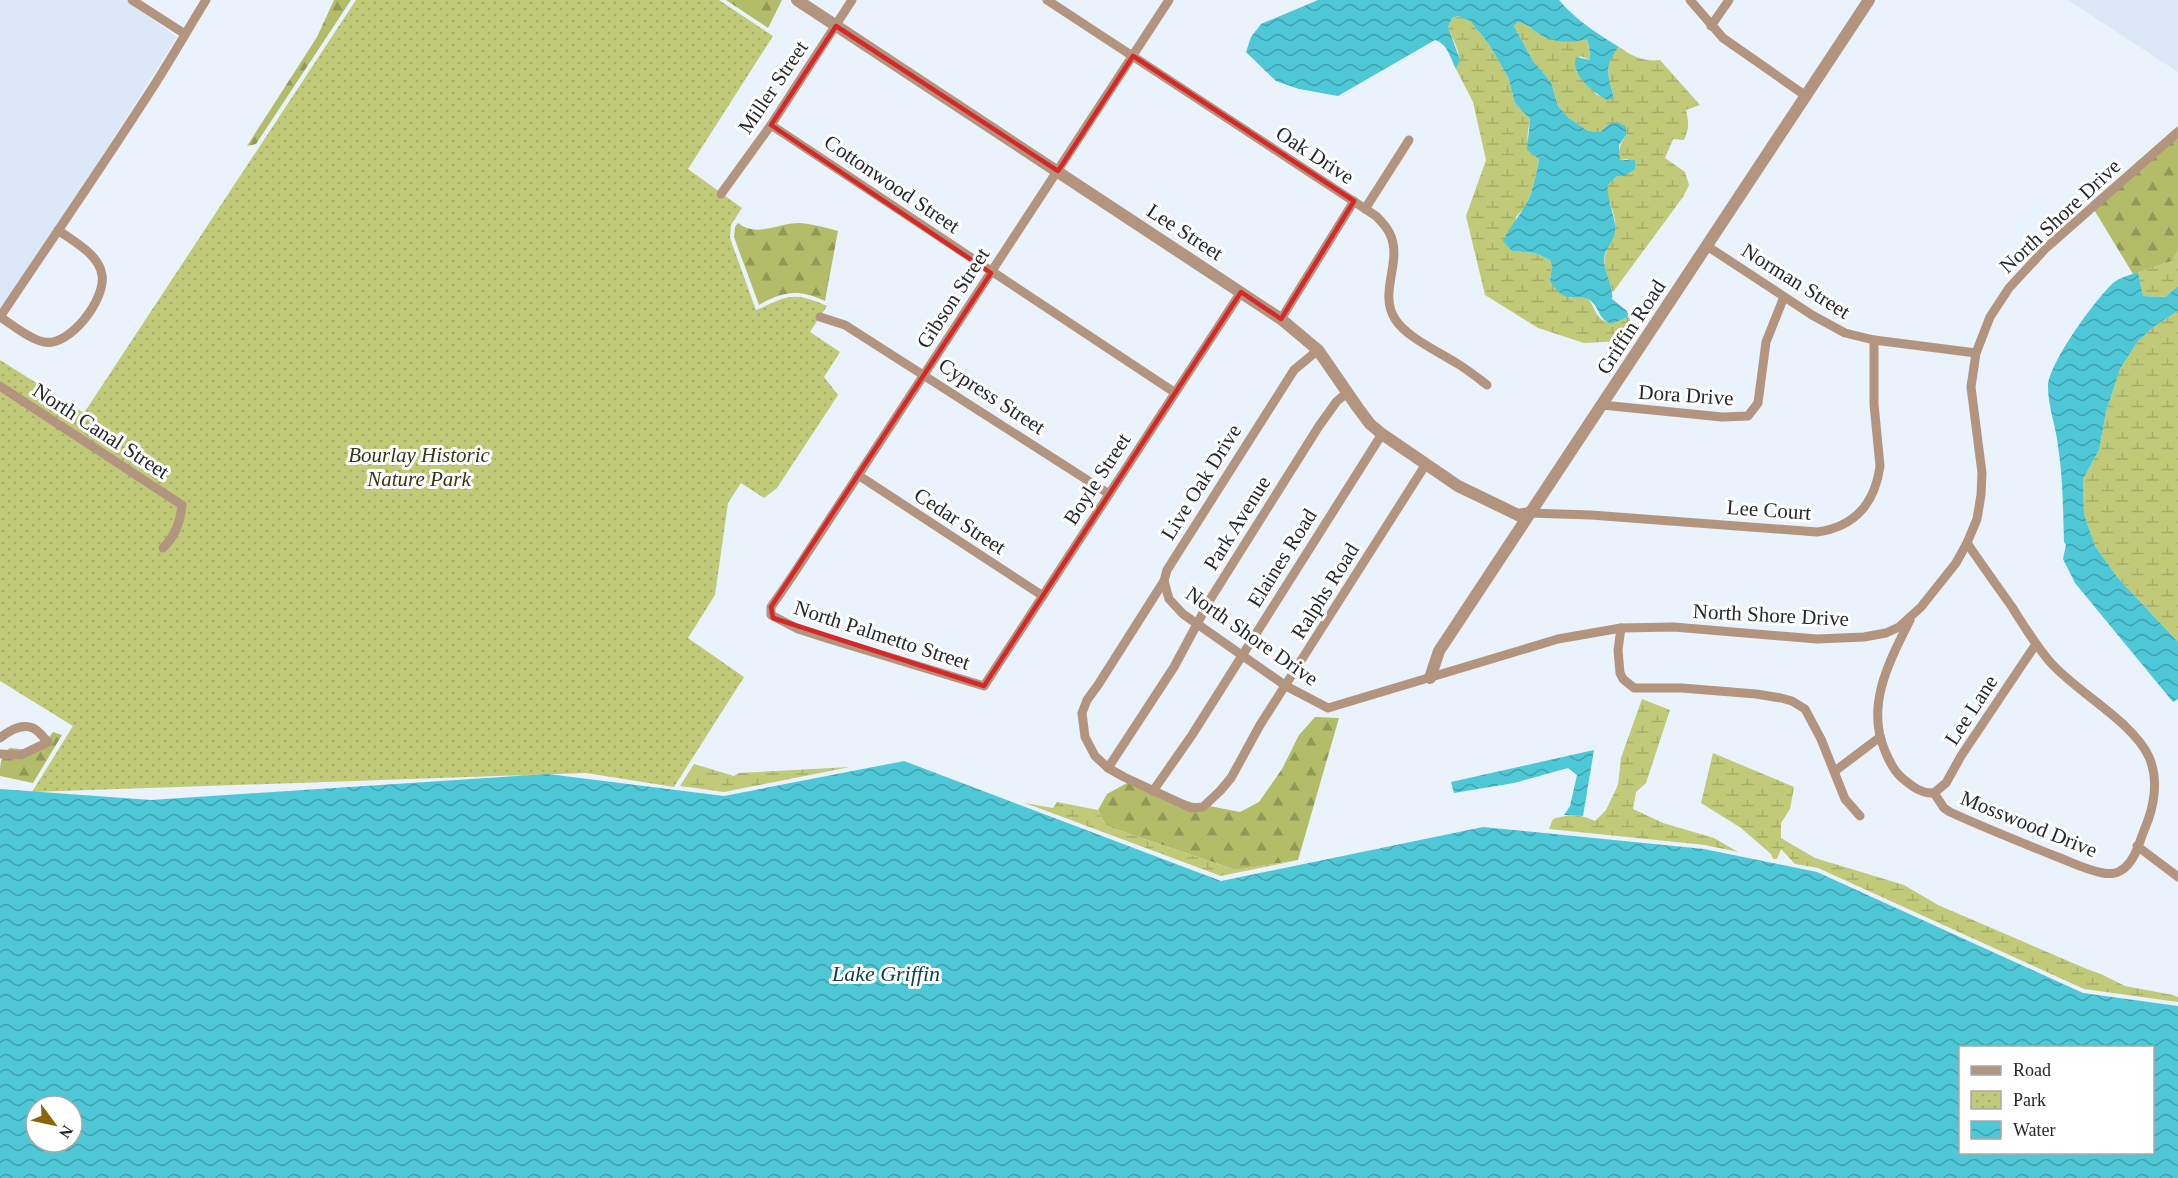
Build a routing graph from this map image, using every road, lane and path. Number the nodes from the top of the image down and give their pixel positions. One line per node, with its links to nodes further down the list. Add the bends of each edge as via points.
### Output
1 (132, 0): 12 (street)
2 (206, 0): 12 (street)
3 (797, 0): 10 (street, Lee Street)
4 (852, 0): 10 (street, Miller Street)
5 (1047, 0): 13 (street, Oak Drive)
6 (1169, 0): 13 (street, Gibson Street)
7 (1690, 0): 11 (street)
8 (1729, 0): 11 (street)
9 (1869, 0): 14 (street, Griffin Road)
10 (836, 26): 15 (street, Miller Street); 18 (street, Lee Street)
11 (1711, 26): 14 (street)
12 (185, 34): 22 (street)
13 (1133, 56): 18 (street, Gibson Street); 20 (street, Oak Drive)
14 (1806, 96): 23 (street, Griffin Road)
15 (771, 125): 19 (street, Miller Street); 24 (street, Cottonwood Street)
16 (2178, 132): 32 (street, North Shore Drive, via 2024,270 1990,317)
17 (1409, 140): 21 (street)
18 (1058, 171): 24 (street, Gibson Street); 25 (street, Lee Street)
19 (721, 194)
20 (1354, 201): 21 (street, Oak Drive); 29 (street)
21 (1365, 209): 34 (street, Oak Drive, via 1390,232 1394,244 1388,292 1394,318 1406,332)
22 (58, 230): 27 (street); 27 (street, via 97,262 102,276 97,300 81,323 64,338 46,342)
23 (1707, 246): 26 (street, Norman Street); 38 (street, Griffin Road)
24 (991, 273): 33 (street, Gibson Street); 36 (street, Cottonwood Street)
25 (1241, 292): 29 (street, Lee Street); 36 (street, Boyle Street)
26 (1784, 297): 30 (street, Norman Street, via 1834,328); 38 (street, Dora Drive, via 1766,342 1758,403 1748,416)
27 (0, 317)
28 (820, 317): 33 (street, Cypress Street, via 845,326)
29 (1281, 319): 31 (street, Lee Street)
30 (1874, 340): 32 (street, Norman Street); 43 (street, Lee Court, via 1879,475 1867,506 1839,527 1817,532)
31 (1318, 350): 37 (street, Lee Street); 46 (street, Live Oak Drive, via 1294,370 1167,570)
32 (1976, 353): 44 (street, North Shore Drive, via 1971,387 1981,461 1981,495)
33 (924, 374): 41 (street, Gibson Street); 42 (street, Cypress Street)
34 (1487, 385)
35 (0, 386): 45 (street, North Canal Street, via 182,505 176,532)
36 (1174, 392): 42 (street, Boyle Street)
37 (1347, 393): 39 (street, Lee Street); 50 (street, Park Avenue, via 1319,426)
38 (1602, 405): 43 (street, Griffin Road)
39 (1382, 434): 40 (street, Lee Street); 53 (street, Elaines Road)
40 (1425, 464): 43 (street, Lee Street, via 1481,498 1518,515); 56 (street, Ralphs Road)
41 (858, 475): 47 (street, Cedar Street); 48 (street, Gibson Street, via 771,607)
42 (1109, 494): 47 (street, Boyle Street)
43 (1529, 513): 54 (street, Griffin Road, via 1439,651)
44 (1967, 543): 49 (street, North Shore Drive); 52 (street, Mosswood Drive)
45 (163, 548)
46 (1164, 581): 50 (street, North Shore Drive, via 1175,607); 60 (street, Live Oak Drive, via 1087,700 1083,713 1084,736)
47 (1043, 596): 55 (street, Boyle Street)
48 (771, 615): 55 (street, North Palmetto Street, via 807,632)
49 (1913, 616): 51 (street, North Shore Drive, via 1893,630 1864,637 1817,639 1674,627); 57 (street, Mosswood Drive, via 1882,680)
50 (1197, 624): 53 (street, North Shore Drive); 60 (street, Park Avenue, via 1174,667)
51 (1621, 628): 54 (street, North Shore Drive, via 1558,639); 61 (street, via 1619,666 1628,684 1756,694 1792,701 1810,716)
52 (2036, 644): 63 (street, Lee Lane, via 1946,783); 65 (street, Mosswood Drive, via 2068,680 2125,727 2149,758 2154,801)
53 (1242, 656): 56 (street, North Shore Drive); 62 (street, Elaines Road)
54 (1430, 678): 56 (street, North Shore Drive, via 1328,708)
55 (984, 686)
56 (1286, 686): 62 (street, Ralphs Road, via 1231,777 1203,807 1191,808)
57 (1880, 737): 61 (street); 63 (street, Mosswood Drive, via 1900,776 1918,790)
58 (0, 738): 59 (street, via 23,726 35,728 48,741 21,755)
59 (0, 754)
60 (1108, 768): 62 (street)
61 (1835, 771): 64 (street, via 1845,799)
62 (1153, 791)
63 (1934, 793): 65 (street, Mosswood Drive, via 1950,812 2104,873 2123,870)
64 (1860, 816)
65 (2138, 846): 66 (street)
66 (2178, 877)

